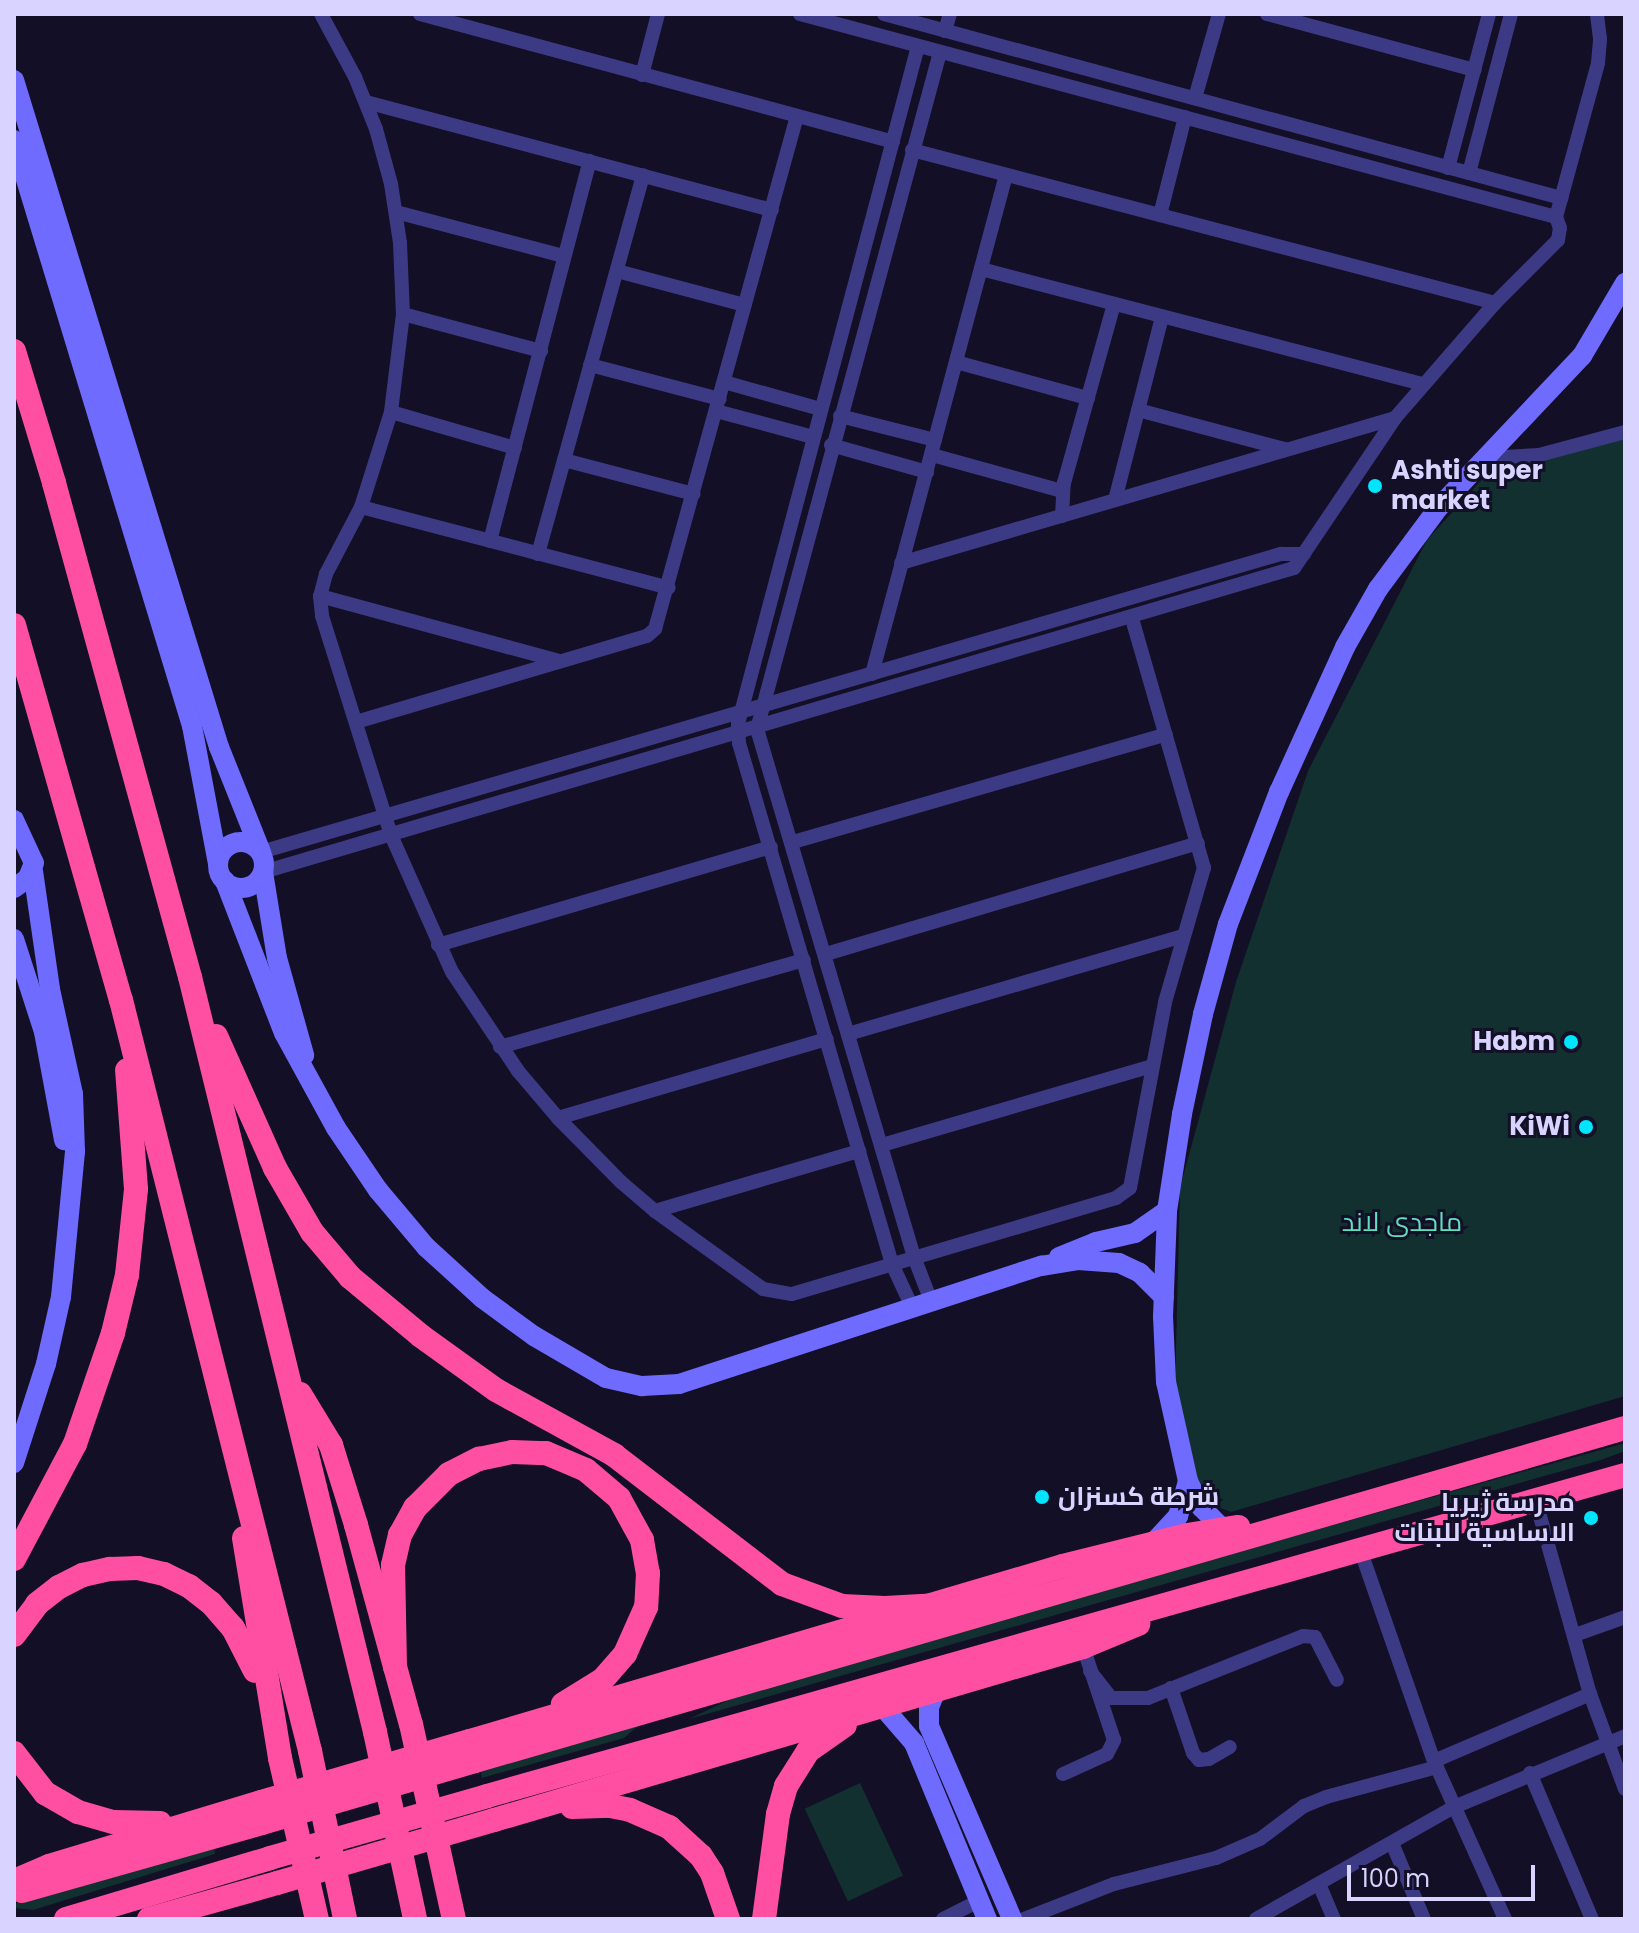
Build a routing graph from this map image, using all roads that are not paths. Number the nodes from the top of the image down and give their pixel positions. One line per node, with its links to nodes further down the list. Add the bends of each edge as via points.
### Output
1 (321, 14): 20 (street)
2 (420, 14): 17 (street)
3 (658, 14): 17 (street)
4 (800, 14): 14 (street)
5 (884, 14): 12 (street)
6 (950, 14): 13 (street)
7 (1219, 14): 19 (street)
8 (1267, 14): 16 (street)
9 (1489, 14): 16 (street)
10 (1511, 14): 28 (street)
11 (1596, 14): 31 (street, via 1598,63)
12 (925, 19): 13 (street)
13 (945, 31): 19 (street)
14 (918, 46): 15 (street); 24 (street)
15 (940, 52): 22 (street); 25 (street)
16 (1475, 70): 27 (street)
17 (642, 75): 21 (street)
18 (14, 80): 95 (street, via 219,747)
19 (1195, 98): 27 (street)
20 (366, 102): 26 (street); 33 (street)
21 (797, 116): 24 (street); 32 (street)
22 (1185, 117): 34 (street); 35 (street)
23 (14, 140): 97 (street, via 192,726)
24 (893, 142): 53 (street)
25 (912, 150): 30 (street); 56 (street)
26 (590, 161): 29 (street); 36 (street)
27 (1448, 168): 28 (street)
28 (1469, 173): 31 (street)
29 (643, 175): 32 (street); 38 (street)
30 (1006, 175): 34 (street); 37 (street)
31 (1561, 198): 35 (street)
32 (772, 210): 42 (street)
33 (396, 212): 36 (street); 43 (street)
34 (1160, 215): 40 (street)
35 (1556, 217): 40 (street, via 1560,228 1555,245)
36 (564, 256): 46 (street)
37 (981, 269): 41 (street); 47 (street)
38 (617, 271): 42 (street); 48 (street)
39 (1625, 283): 64 (street, via 1582,356)
40 (1495, 303): 50 (street)
41 (1114, 304): 44 (street); 51 (street)
42 (745, 305): 49 (street)
43 (403, 314): 46 (street); 55 (street)
44 (1162, 317): 50 (street); 54 (street)
45 (14, 351): 104 (highway)
46 (541, 351): 61 (street)
47 (956, 362): 51 (street); 62 (street)
48 (590, 365): 52 (street); 65 (street)
49 (724, 382): 52 (street); 53 (street)
50 (1423, 384): 57 (street)
51 (1088, 398): 67 (street)
52 (718, 405): 59 (street); 68 (street)
53 (821, 409): 59 (street)
54 (1138, 410): 63 (street); 69 (street)
55 (391, 412): 61 (street); 70 (street)
56 (840, 416): 60 (street); 62 (street)
57 (1395, 418): 63 (street); 74 (street)
58 (1625, 432): 64 (street, via 1539,455)
59 (813, 437): 83 (street)
60 (831, 445): 66 (street); 82 (street)
61 (515, 448): 72 (street)
62 (933, 448): 66 (street); 67 (street)
63 (1287, 449): 69 (street)
64 (1486, 458): 116 (street, via 1418,533 1378,589 1345,647 1279,792 1233,909 1207,999)
65 (564, 460): 68 (street); 73 (street)
66 (927, 472): 75 (street)
67 (1062, 491): 71 (street)
68 (694, 494): 76 (street)
69 (1115, 500): 71 (street)
70 (361, 507): 72 (street); 77 (street)
71 (1062, 516): 75 (street)
72 (490, 541): 73 (street)
73 (538, 554): 76 (street)
74 (1304, 554): 78 (street, via 1287,572); 81 (street, via 1281,554)
75 (901, 563): 81 (street)
76 (669, 588): 80 (street, via 652,633)
77 (320, 596): 80 (street); 84 (street)
78 (1132, 618): 85 (street); 87 (street)
79 (14, 625): 105 (highway)
80 (561, 661): 84 (street)
81 (872, 674): 82 (street)
82 (761, 706): 83 (street); 85 (street)
83 (739, 713): 86 (street); 88 (street)
84 (356, 722): 88 (street)
85 (757, 729): 86 (street); 92 (street)
86 (738, 734): 90 (street); 94 (street)
87 (1166, 734): 92 (street); 93 (street)
88 (385, 816): 90 (street); 95 (street)
89 (14, 820): 91 (street)
90 (391, 835): 95 (street); 101 (street)
91 (19, 840): 96 (street, via 33,855)
92 (793, 842): 102 (street)
93 (1198, 843): 99 (street, via 1203,874); 102 (street)
94 (771, 847): 101 (street); 103 (street)
95 (262, 862): 97 (street, via 256,883 243,888); 97 (street, via 250,843 236,843 224,850); 110 (street, via 277,958)
96 (33, 871): 98 (street); 114 (street, via 50,989 73,1094)
97 (222, 872): 110 (street, via 278,1019)
98 (14, 888)
99 (1183, 936): 106 (street); 109 (street)
100 (14, 939): 114 (street, via 44,1032)
101 (438, 945): 108 (street)
102 (826, 954): 106 (street)
103 (804, 960): 107 (street); 108 (street)
104 (190, 977): 125 (highway); 138 (highway, via 275,1168 312,1232 361,1287 496,1390 614,1455 782,1584 842,1606)
105 (121, 1000): 126 (highway); 136 (highway, via 136,1189 127,1275 75,1444)
106 (848, 1034): 112 (street)
107 (827, 1039): 111 (street); 113 (street)
108 (500, 1047): 111 (street)
109 (1152, 1066): 112 (street); 119 (street, via 1131,1184 1124,1194)
110 (307, 1071): 124 (street, via 356,1160 426,1247 507,1318 606,1378 642,1386 679,1384)
111 (558, 1118): 115 (street)
112 (882, 1145): 119 (street)
113 (859, 1151): 115 (street); 120 (street)
114 (71, 1179): 128 (street, via 61,1297)
115 (655, 1211): 120 (street, via 774,1293 792,1294)
116 (1167, 1211): 117 (street); 118 (street)
117 (1135, 1233): 118 (street); 121 (street, via 1085,1245); 122 (street, via 1130,1248)
118 (1166, 1251): 122 (street); 123 (street)
119 (914, 1257): 120 (street); 124 (street)
120 (892, 1264): 124 (street)
121 (1041, 1266): 122 (street, via 1098,1260); 124 (street)
122 (1134, 1270): 123 (street)
123 (1164, 1297): 130 (street, via 1166,1382)
124 (922, 1304)
125 (290, 1376): 143 (highway, via 331,1445); 175 (highway)
126 (221, 1393): 149 (highway); 174 (highway, via 310,1751)
127 (1625, 1428): 132 (highway)
128 (14, 1463)
129 (1625, 1475): 131 (highway)
130 (1188, 1481): 133 (street, via 1201,1507); 134 (street, via 1178,1516)
131 (1536, 1502): 135 (highway); 141 (street)
132 (1293, 1524): 133 (highway); 154 (highway)
133 (1222, 1528): 134 (highway)
134 (1153, 1543): 138 (highway)
135 (1360, 1549): 137 (highway); 156 (street)
136 (14, 1559)
137 (1183, 1599): 142 (highway); 170 (highway, bridge)
138 (939, 1605): 150 (highway)
139 (1625, 1617): 141 (street)
140 (14, 1635): 149 (highway, via 37,1604 83,1575 124,1568 164,1574 200,1594 233,1628 250,1657)
141 (1575, 1635): 147 (street)
142 (1086, 1659): 145 (street, via 1111,1698 1148,1698); 146 (highway); 158 (street, via 1112,1745 1107,1754)
143 (395, 1667): 150 (highway, via 393,1565 407,1521 424,1496 456,1470 495,1454 546,1453 586,1470 619,1498 642,1540 648,1590 641,1623 614,1668 588,1691); 176 (highway)
144 (1337, 1680): 145 (street, via 1315,1637 1303,1636)
145 (1171, 1688): 153 (street, via 1199,1760)
146 (936, 1690): 148 (highway); 180 (street, via 929,1726)
147 (1590, 1694): 152 (street); 156 (street)
148 (879, 1707): 163 (highway); 169 (street, via 914,1743); 178 (highway, via 818,1741 792,1773 778,1814)
149 (273, 1723): 173 (highway)
150 (499, 1732): 154 (highway)
151 (1625, 1736): 152 (street)
152 (1607, 1743): 157 (street); 159 (street)
153 (1230, 1747)
154 (473, 1751): 161 (highway, bridge)
155 (14, 1753): 162 (highway, via 45,1793 96,1818 152,1824)
156 (1436, 1764): 160 (street); 181 (street, via 1304,1806 1260,1839 1216,1858 1114,1884)
157 (1530, 1773): 160 (street); 186 (street)
158 (1063, 1774)
159 (1625, 1789)
160 (1454, 1807): 164 (street); 185 (street)
161 (262, 1812): 162 (highway); 167 (highway)
162 (222, 1814): 165 (highway)
163 (494, 1820): 168 (highway, bridge); 177 (highway, via 588,1805 651,1817 701,1856 721,1891)
164 (1392, 1843): 166 (street); 184 (street)
165 (14, 1881)
166 (1319, 1884): 182 (street); 183 (street)
167 (14, 1893)
168 (234, 1895): 171 (highway); 172 (highway)
169 (983, 1910): 179 (street)
170 (66, 1919)
171 (149, 1919)
172 (180, 1919)
173 (317, 1919)
174 (345, 1919)
175 (415, 1919)
176 (454, 1919)
177 (728, 1919)
178 (764, 1919)
179 (943, 1919)
180 (1012, 1919)
181 (1024, 1919)
182 (1256, 1919)
183 (1334, 1919)
184 (1424, 1919)
185 (1505, 1919)
186 (1592, 1919)

